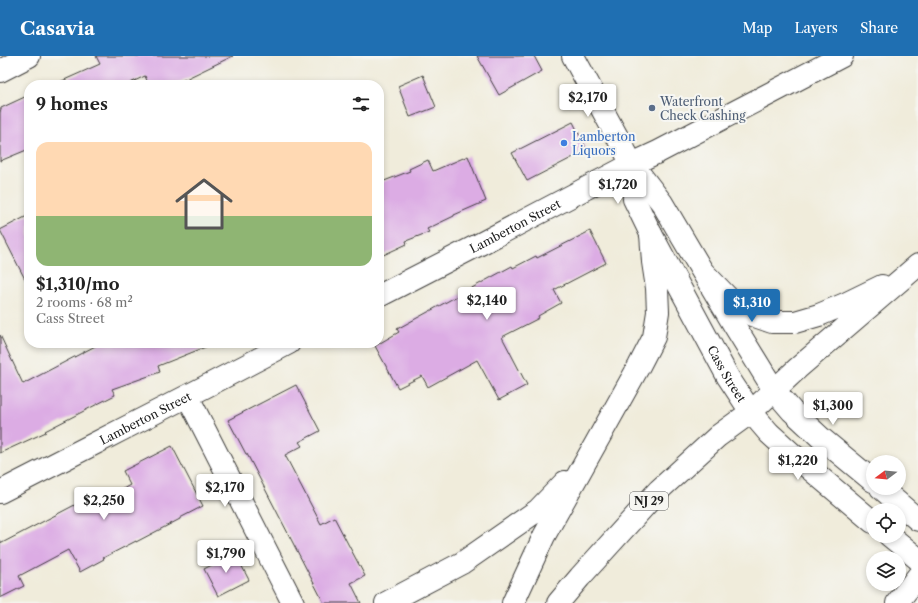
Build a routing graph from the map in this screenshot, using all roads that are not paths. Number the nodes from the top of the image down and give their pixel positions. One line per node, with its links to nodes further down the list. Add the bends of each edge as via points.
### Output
1 (29, 56): 4 (main road)
2 (573, 56): 5 (main road, Cass Street)
3 (842, 56): 5 (main road, Lamberton Street)
4 (0, 71)
5 (632, 164): 6 (main road, Cass Street, via 634,199); 8 (main road, Cass Street, via 662,203); 9 (main road, Lamberton Street)
6 (651, 234): 13 (main road, Cass Street, via 728,377); 14 (main road, via 658,312 654,337)
7 (914, 269): 8 (main road, via 845,304 795,322 772,322 752,315 735,305); 11 (main road, NJ 29)
8 (703, 272): 11 (main road, Cass Street)
9 (384, 293)
10 (280, 348): 12 (main road, Lamberton Street)
11 (774, 390): 13 (main road, NJ 29); 15 (main road, Cass Street, via 792,411)
12 (188, 396): 16 (main road, Lamberton Street); 23 (main road)
13 (751, 412): 18 (main road, Cass Street, via 791,453); 26 (main road, NJ 29, via 718,436 659,490)
14 (587, 460): 24 (main road, via 538,510 462,563); 25 (main road, via 544,536)
15 (866, 476)
16 (0, 492)
17 (889, 495): 19 (main road)
18 (866, 516)
19 (918, 520)
20 (899, 543): 21 (main road)
21 (918, 559)
22 (918, 576): 27 (main road)
23 (293, 603)
24 (386, 603)
25 (513, 603)
26 (558, 603)
27 (897, 603)

